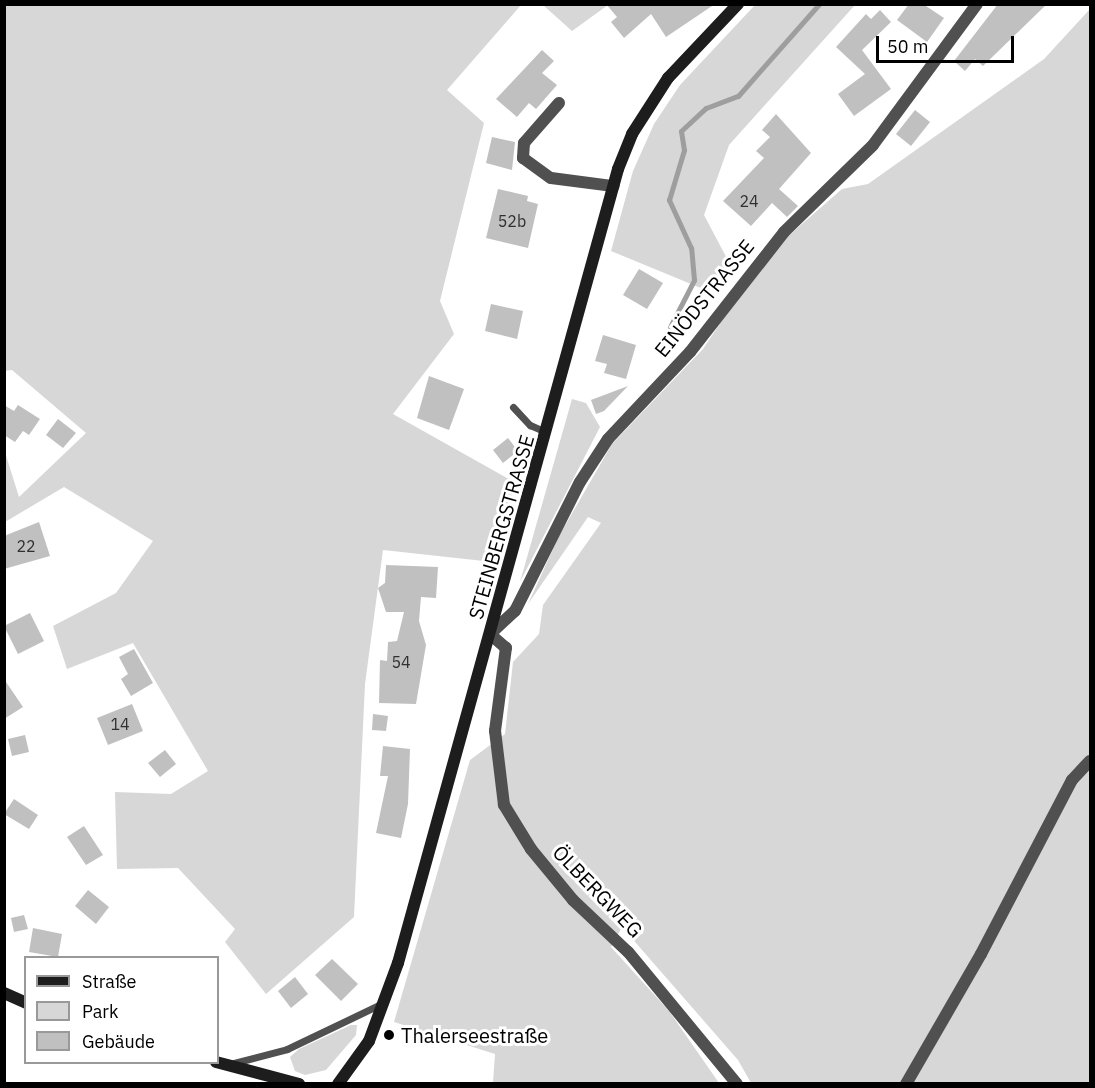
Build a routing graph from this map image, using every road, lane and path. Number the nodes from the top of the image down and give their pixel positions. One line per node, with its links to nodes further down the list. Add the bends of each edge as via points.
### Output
1 (738, 4): 4 (main road, STEINBERGSTRASSE, via 647,106)
2 (977, 4): 7 (street, EINÖDSTRASSE, via 873,145 755,265 690,352 608,439 580,482 515,611)
3 (559, 103): 4 (street, via 524,143 523,158 551,178)
4 (613, 186): 6 (main road, STEINBERGSTRASSE)
5 (513, 407): 6 (lane, via 530,425)
6 (548, 432): 7 (main road, STEINBERGSTRASSE)
7 (490, 634): 11 (main road, STEINBERGSTRASSE); 15 (street, ÖLBERGWEG, via 506,648 495,731 504,804 531,849 566,891 628,952)
8 (1090, 761): 16 (street, via 1072,780 981,954)
9 (4, 993): 10 (main road)
10 (24, 1002)
11 (384, 1002): 12 (lane, via 287,1049); 14 (main road, STEINBERGSTRASSE, via 369,1041)
12 (220, 1064): 13 (main road)
13 (299, 1083)
14 (338, 1083)
15 (737, 1083)
16 (906, 1083)

